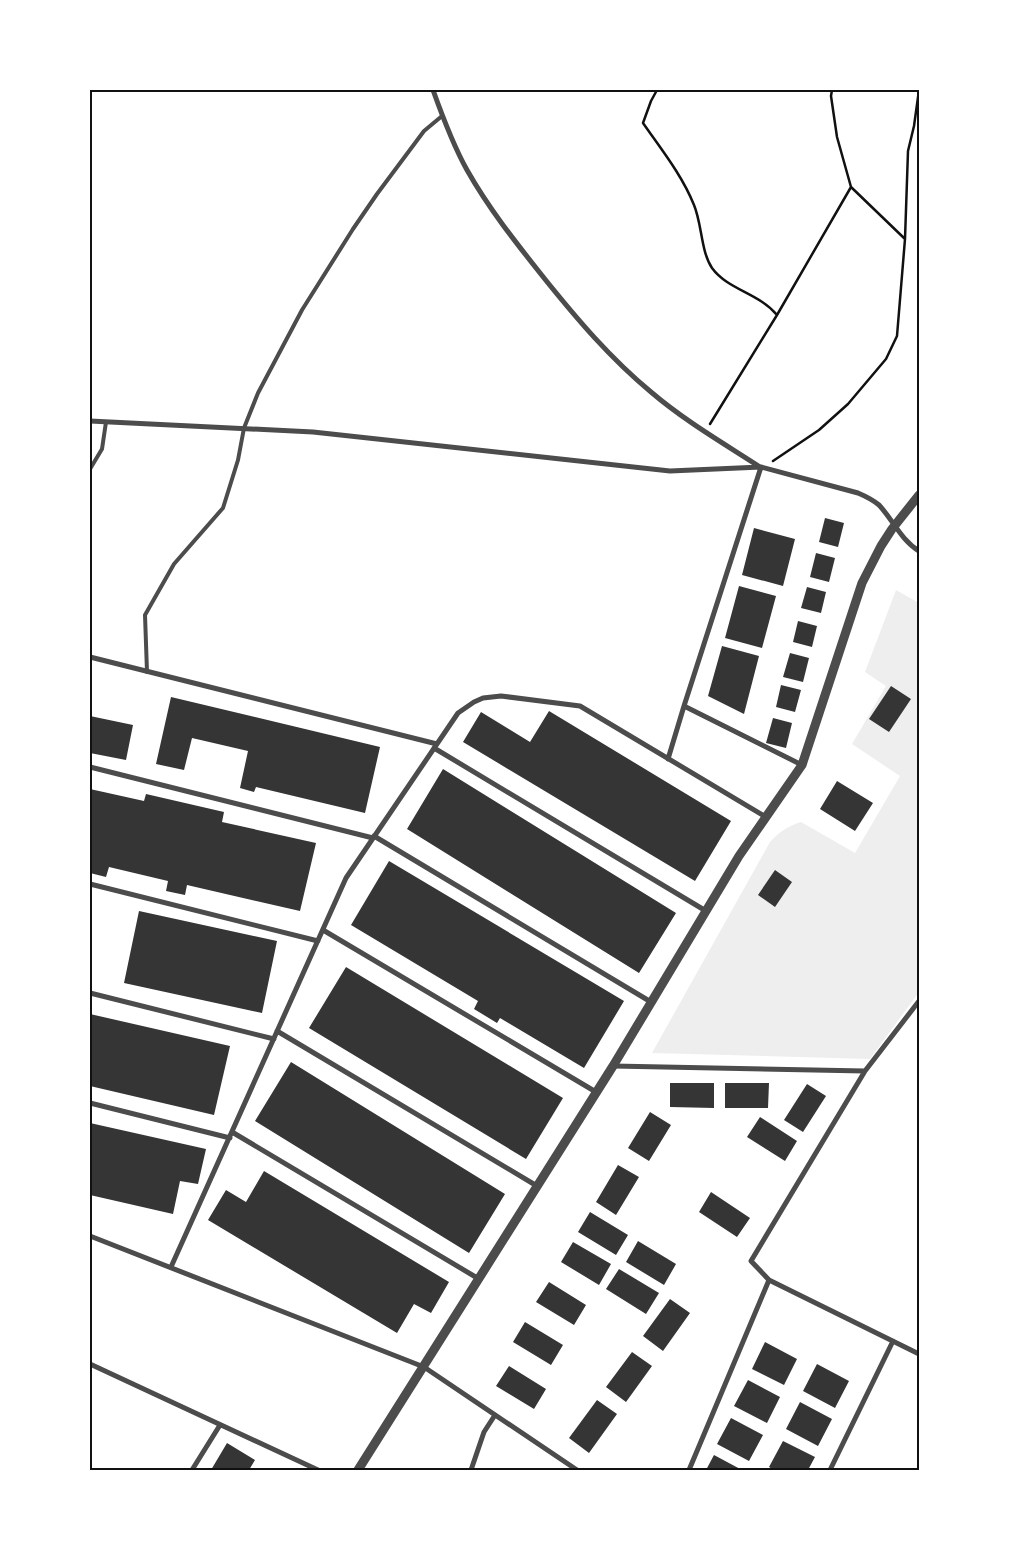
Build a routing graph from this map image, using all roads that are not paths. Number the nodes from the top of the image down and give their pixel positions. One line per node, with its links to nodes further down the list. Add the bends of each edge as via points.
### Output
1 (433, 90): 2 (street)
2 (442, 116): 5 (lane, via 424,131 353,229 302,310 258,393); 6 (street, via 466,169 486,200 588,332 651,392 705,432)
3 (90, 421): 4 (street)
4 (106, 422): 5 (street); 7 (lane, via 102,449)
5 (244, 428): 6 (street, via 313,432 670,472); 12 (lane, via 223,508 174,564 145,615)
6 (761, 467): 9 (street, via 858,493 879,505); 13 (street)
7 (90, 469)
8 (919, 495): 9 (street)
9 (894, 525): 10 (street, via 910,545); 16 (street, via 862,583)
10 (919, 550)
11 (90, 657): 12 (street)
12 (147, 672): 14 (street)
13 (684, 706): 15 (street); 16 (street)
14 (435, 746): 15 (street, via 466,706 483,698 501,696 580,706); 19 (street); 21 (street)
15 (668, 759): 18 (street)
16 (802, 765): 18 (street)
17 (90, 767): 19 (street)
18 (766, 817): 21 (street)
19 (374, 837): 22 (street, via 346,878); 26 (street)
20 (90, 884): 23 (street)
21 (706, 911): 26 (street)
22 (323, 930): 23 (street); 31 (street)
23 (318, 941): 27 (street)
24 (90, 993): 28 (street)
25 (919, 1001): 30 (street)
26 (651, 1002): 29 (street)
27 (278, 1031): 28 (street); 34 (street)
28 (274, 1039): 33 (street)
29 (613, 1066): 30 (street); 31 (street)
30 (865, 1071): 38 (street, via 751,1261)
31 (596, 1092): 34 (street)
32 (90, 1103): 33 (street)
33 (231, 1135): 36 (street); 37 (street)
34 (537, 1186): 37 (street)
35 (90, 1236): 36 (street)
36 (171, 1267): 42 (street)
37 (479, 1279): 42 (street)
38 (769, 1280): 39 (street); 50 (street)
39 (893, 1341): 40 (street); 51 (street)
40 (919, 1354)
41 (90, 1364): 44 (street)
42 (424, 1367): 43 (street); 47 (street)
43 (495, 1415): 48 (street, via 484,1432); 49 (street)
44 (220, 1424): 45 (street); 46 (street)
45 (192, 1470)
46 (318, 1470)
47 (358, 1470)
48 (471, 1470)
49 (577, 1470)
50 (689, 1470)
51 (830, 1470)

